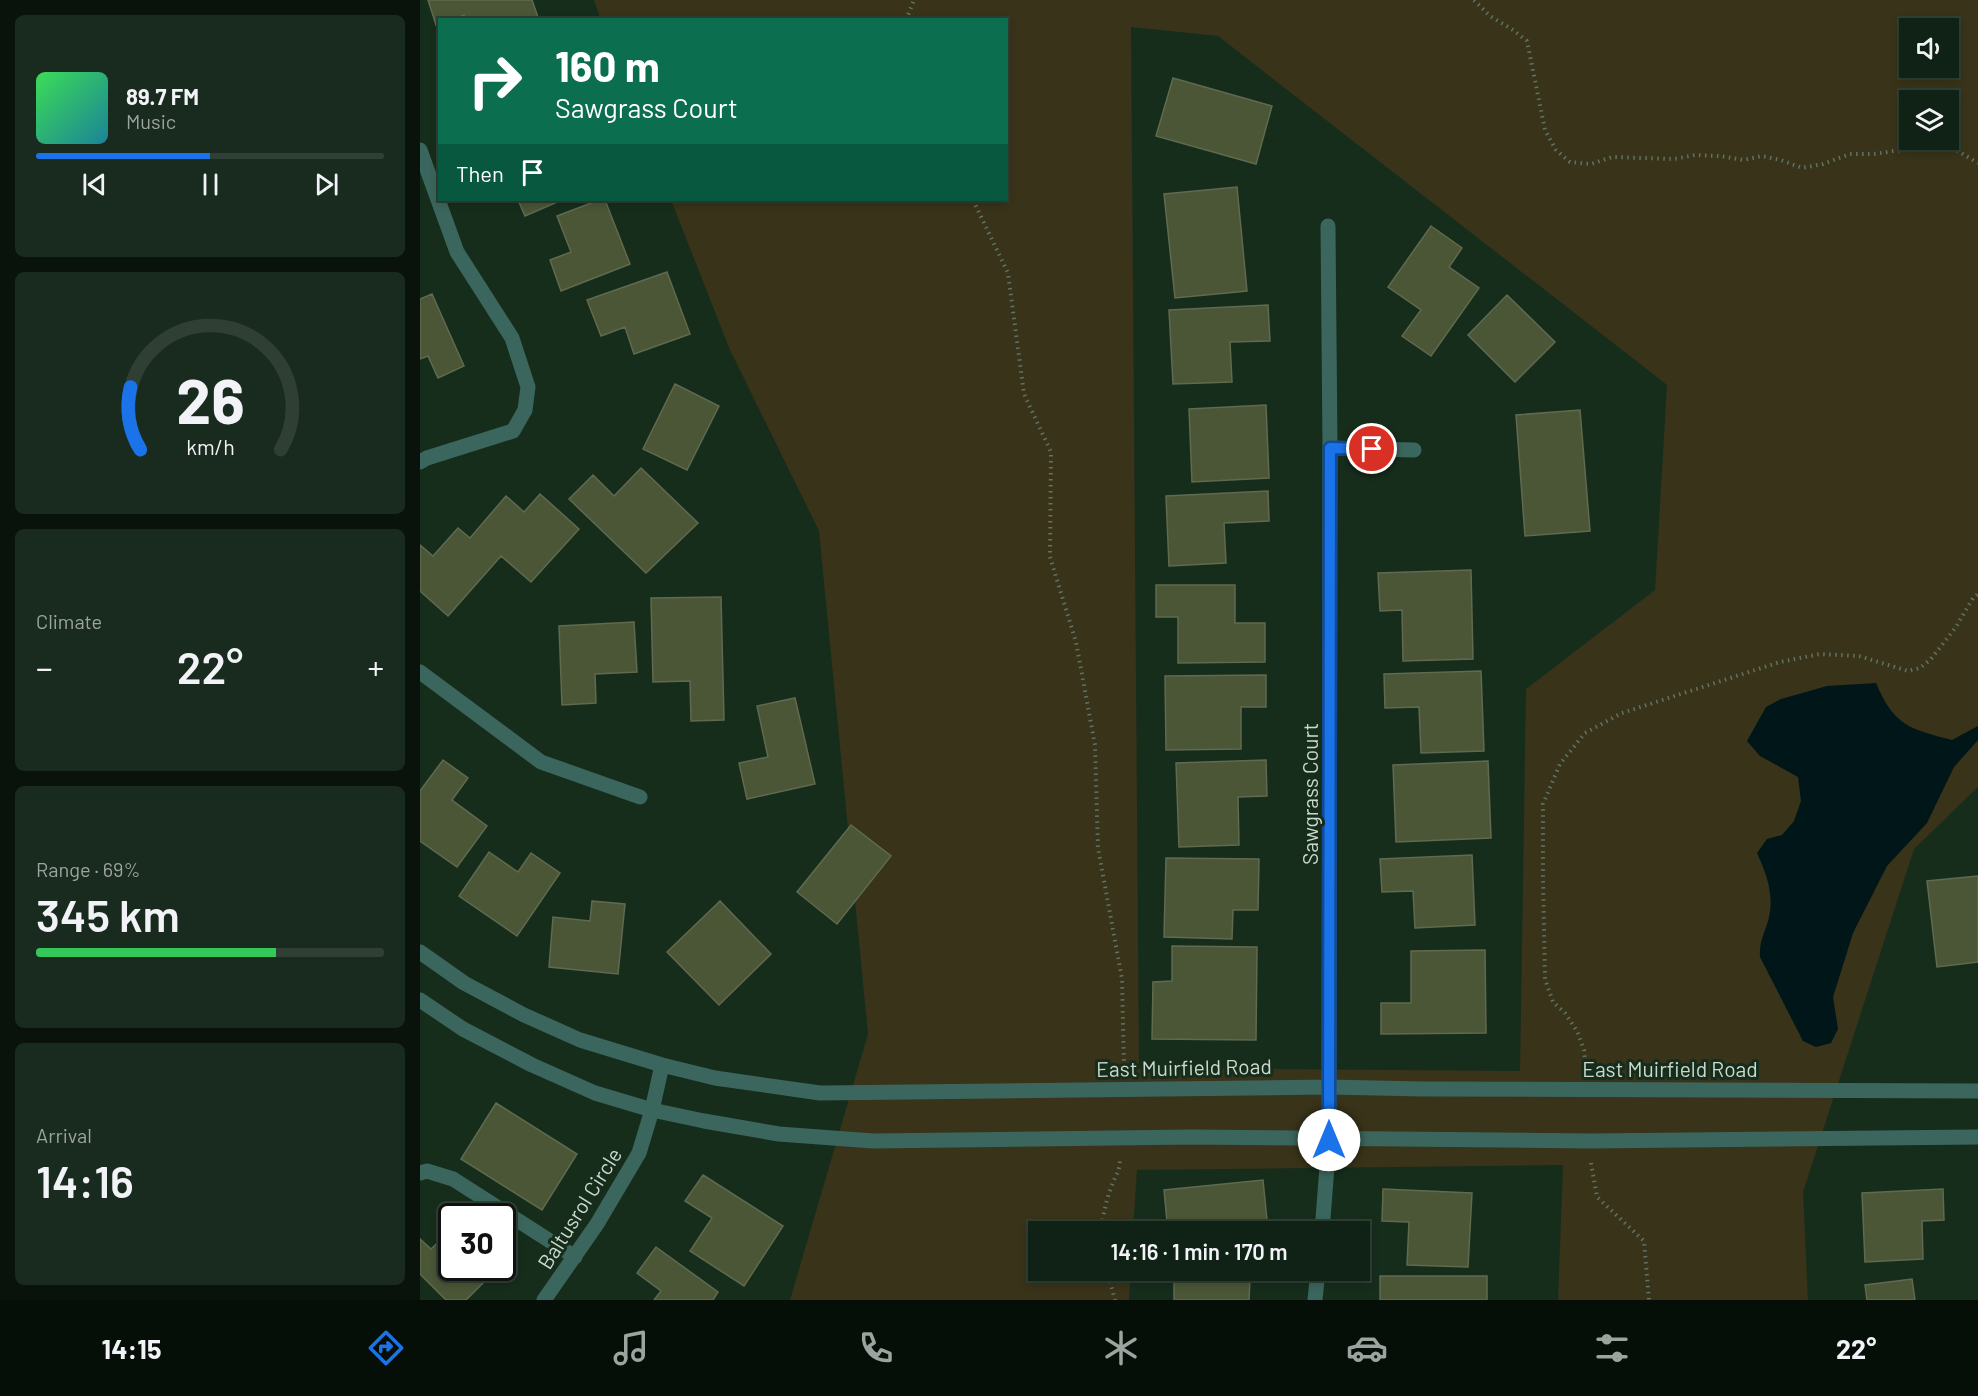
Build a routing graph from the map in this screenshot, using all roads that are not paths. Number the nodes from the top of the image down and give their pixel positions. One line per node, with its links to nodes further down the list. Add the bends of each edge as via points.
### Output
1 (420, 150): 2 (street)
2 (438, 200)
3 (438, 201): 7 (street, via 457,252 512,338 528,387 525,410 513,431)
4 (1328, 225): 5 (street, Sawgrass Court)
5 (1330, 448): 6 (street); 13 (street, Sawgrass Court)
6 (1414, 450)
7 (420, 462)
8 (420, 672): 9 (street, via 541,762)
9 (640, 797)
10 (420, 952): 12 (street, East Muirfield Road, via 464,983 524,1015 580,1040)
11 (420, 1000): 15 (street, via 463,1029 532,1065 595,1094)
12 (662, 1065): 13 (street, East Muirfield Road, via 715,1078 820,1094); 15 (street, Baltusrol Circle)
13 (1329, 1087): 14 (street, East Muirfield Road); 17 (street, Sawgrass Court)
14 (1978, 1091)
15 (652, 1110): 17 (street, via 779,1134 873,1141 1191,1137); 20 (street, Baltusrol Circle, via 639,1154)
16 (1978, 1137): 17 (street)
17 (1329, 1140): 19 (street, Sawgrass Court)
18 (420, 1173): 20 (street, via 428,1171 453,1179)
19 (1323, 1221)
20 (574, 1257): 22 (street, Baltusrol Circle)
21 (1317, 1281): 23 (street)
22 (544, 1300)
23 (1315, 1300)

